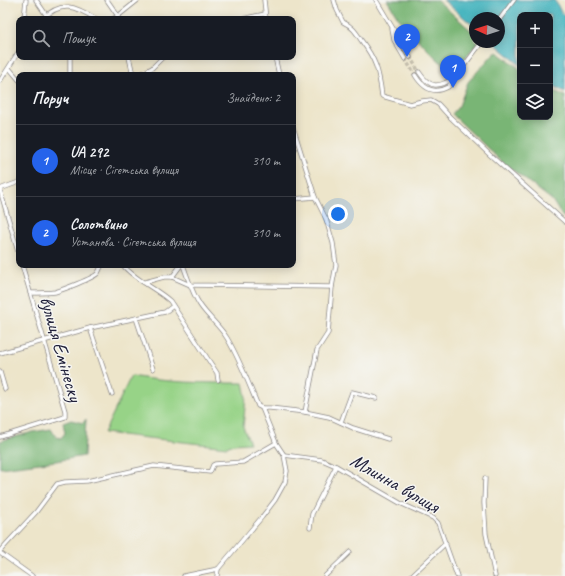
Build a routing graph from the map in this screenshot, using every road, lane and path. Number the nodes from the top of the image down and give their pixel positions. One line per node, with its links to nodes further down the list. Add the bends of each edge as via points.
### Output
1 (26, 0): 12 (street)
2 (36, 0): 11 (street)
3 (107, 0): 14 (street)
4 (138, 0): 15 (street)
5 (264, 0): 10 (street)
6 (334, 0): 41 (street, via 343,22 349,24 370,53 376,66 382,96 410,104 431,100 438,104)
7 (376, 0): 17 (street)
8 (514, 0): 9 (street)
9 (505, 12)
10 (265, 14): 16 (street)
11 (46, 15): 13 (street, via 56,6 66,3)
12 (24, 16)
13 (91, 16)
14 (117, 16)
15 (119, 16)
16 (256, 16)
17 (391, 24): 20 (street); 21 (street, via 394,40)
18 (478, 48): 34 (street)
19 (16, 56): 26 (street)
20 (410, 57)
21 (405, 59)
22 (70, 60): 27 (street)
23 (130, 60): 28 (street)
24 (160, 60): 29 (street)
25 (276, 60): 30 (street)
26 (9, 68): 33 (street); 35 (street)
27 (70, 72)
28 (132, 72)
29 (145, 72)
30 (278, 72)
31 (419, 72): 34 (street, via 426,82 432,84 443,84)
32 (415, 75): 34 (street, via 423,86 436,90 444,90)
33 (16, 76)
34 (457, 76)
35 (0, 81)
36 (296, 137): 39 (street)
37 (16, 183): 38 (street)
38 (0, 189): 42 (street)
39 (315, 197): 40 (street); 51 (street, via 326,219 333,243 336,265)
40 (296, 199)
41 (565, 222)
42 (16, 245)
43 (23, 268): 52 (street, вулиця Емінеску)
44 (100, 268): 52 (street, via 90,279 64,289)
45 (126, 268): 49 (street)
46 (180, 268): 48 (street)
47 (183, 268): 50 (street)
48 (172, 277): 49 (street); 50 (street)
49 (145, 282): 53 (street)
50 (190, 285): 51 (street); 64 (street, via 199,304 229,341 258,406)
51 (332, 287): 65 (street, via 328,333 317,350)
52 (30, 293): 56 (street, вулиця Емінеску)
53 (173, 306): 54 (street, via 165,312); 60 (street, via 217,373)
54 (136, 318): 55 (street); 58 (street)
55 (90, 328): 56 (street); 62 (street)
56 (44, 341): 57 (street); 67 (street, вулиця Емінеску, via 65,417)
57 (0, 353)
58 (153, 369)
59 (0, 372): 61 (street)
60 (218, 380)
61 (5, 389)
62 (112, 394)
63 (376, 398): 66 (street, via 352,392)
64 (262, 408): 65 (street); 69 (street)
65 (305, 412): 66 (street)
66 (341, 422): 68 (street)
67 (0, 437)
68 (388, 439)
69 (276, 443): 70 (street); 75 (street, via 243,462 215,464 210,472 154,466 87,481 57,484)
70 (284, 455): 71 (street, Млинна вулиця, via 322,460); 77 (street, via 287,471 275,500)
71 (336, 466): 73 (street, via 312,514); 74 (street, Млинна вулиця, via 400,503 433,518 438,523)
72 (485, 478): 84 (street, via 486,534)
73 (310, 528)
74 (446, 543): 82 (street); 83 (street, Млинна вулиця)
75 (0, 552): 78 (street)
76 (350, 552): 81 (street)
77 (218, 569): 79 (street); 80 (street)
78 (32, 576)
79 (184, 576)
80 (216, 576)
81 (324, 576)
82 (411, 576)
83 (457, 576)
84 (495, 576)

